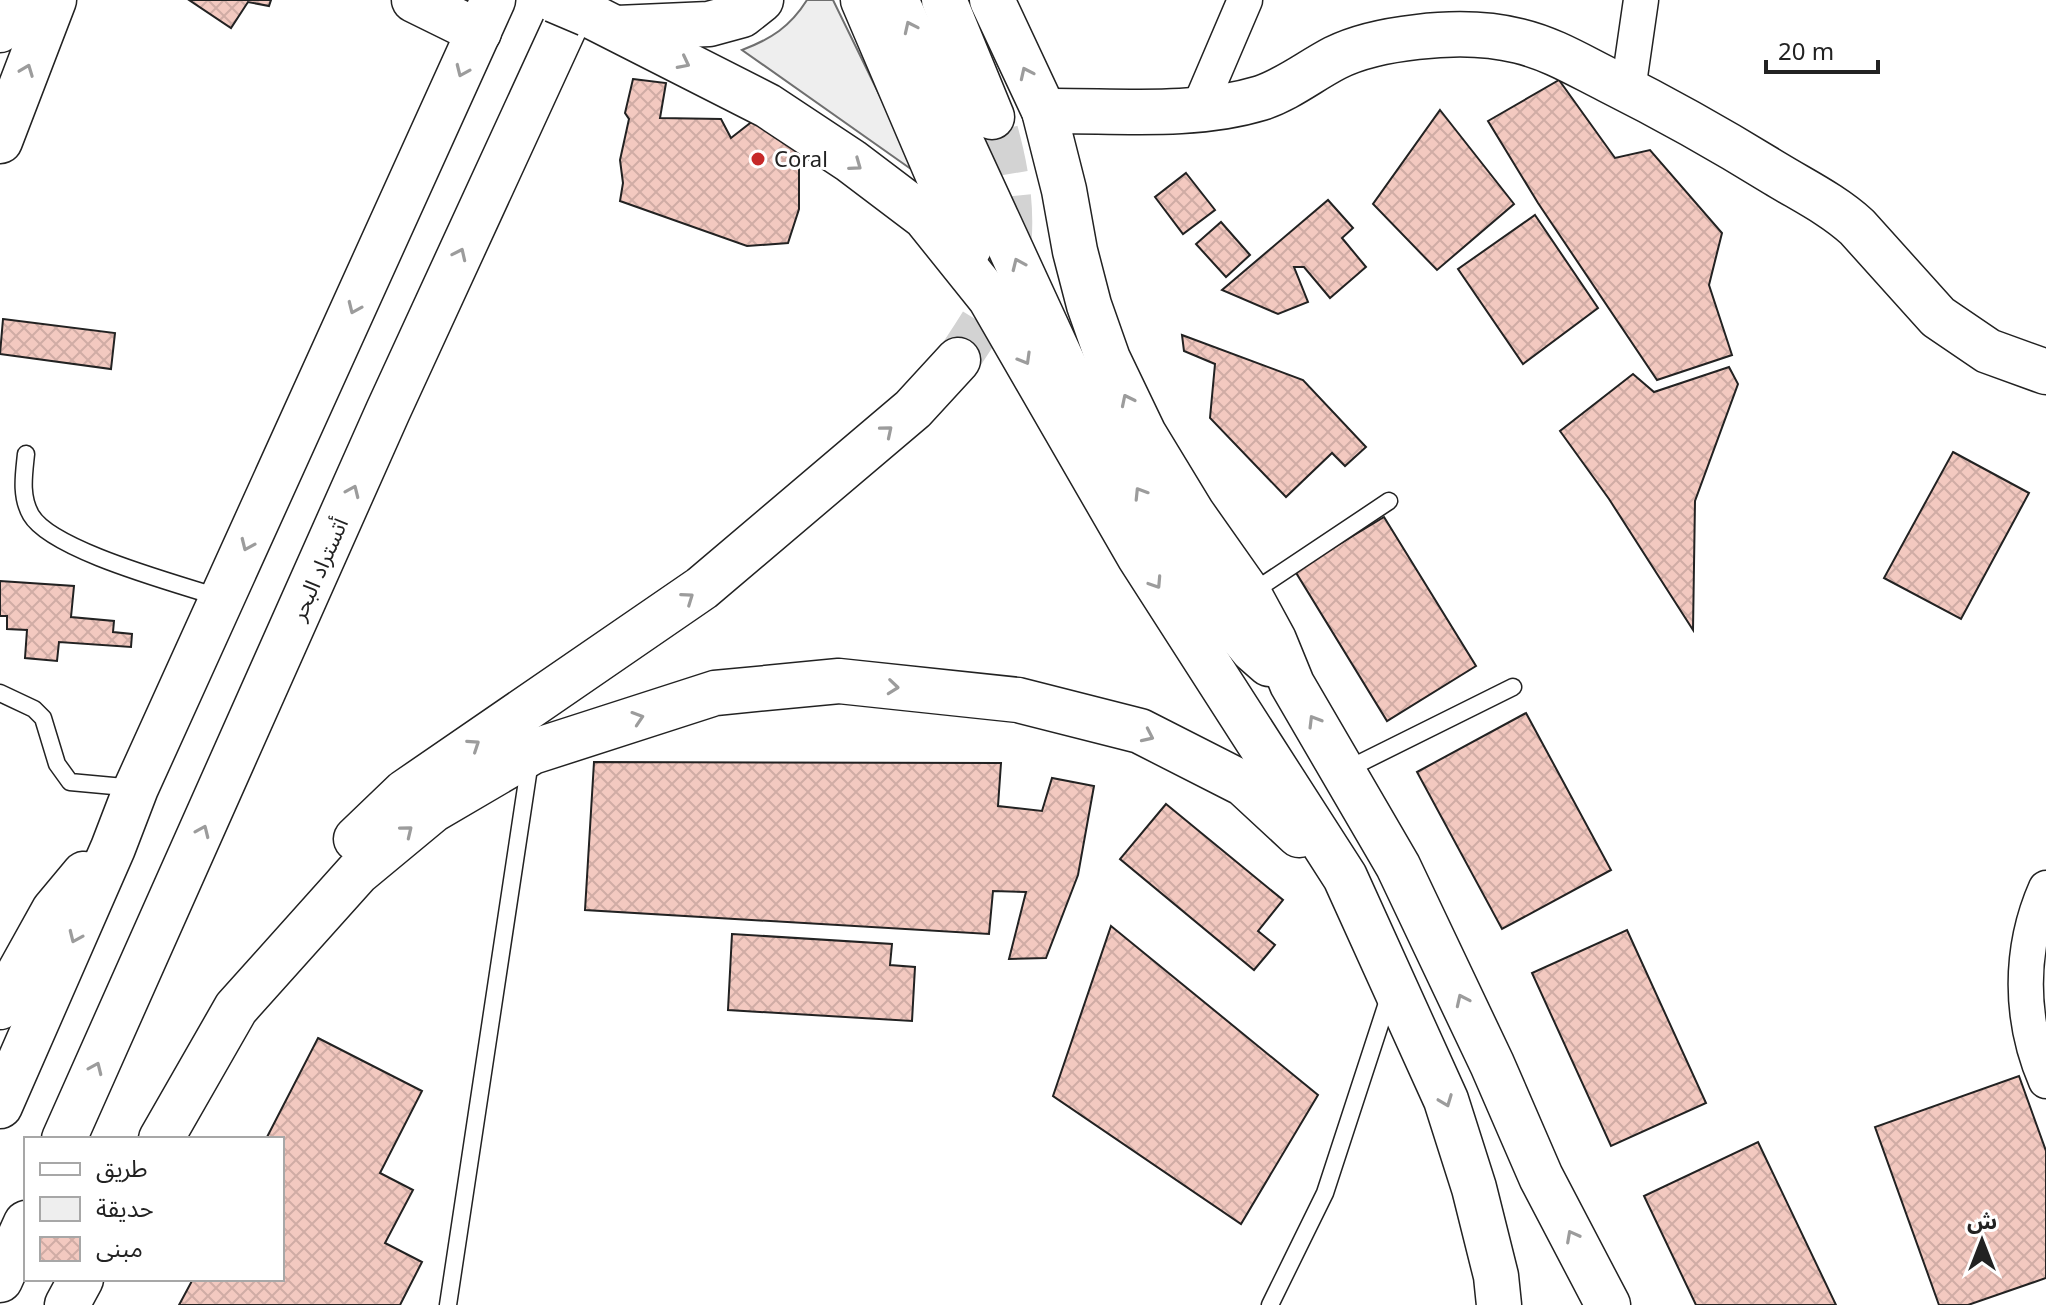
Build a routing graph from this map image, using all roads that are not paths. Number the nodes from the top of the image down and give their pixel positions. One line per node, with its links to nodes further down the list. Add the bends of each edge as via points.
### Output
1 (13, 0): 15 (main road)
2 (54, 0): 20 (main road, one-way to 2)
3 (414, 0): 13 (main road)
4 (554, 0): 14 (main road, bridge)
5 (577, 0): 42 (main road, أتستراد البحر, one-way to 5)
6 (761, 0): 14 (main road, via 742,15 709,24)
7 (863, 0): 21 (main road)
8 (896, 0): 28 (main road, one-way to 8, via 1253,650 1221,611 1076,391)
9 (944, 0): 19 (main road)
10 (992, 0): 18 (main road, one-way to 10)
11 (1245, 0): 17 (street)
12 (1641, 0): 16 (street)
13 (486, 16): 27 (main road, one-way to 27)
14 (614, 28): 21 (main road, one-way to 21, via 768,106 851,161 925,217)
15 (0, 30)
16 (1628, 90): 17 (main road, via 1564,55 1518,41 1448,35 1361,48 1265,97); 23 (main road, via 1844,215 1938,317 1988,351)
17 (1198, 110): 18 (main road)
18 (1044, 111): 26 (main road, one-way to 18, via 1144,434 1108,359 1078,265)
19 (992, 117)
20 (0, 141)
21 (990, 298): 35 (main road, one-way to 35, via 1139,556)
22 (958, 360): 39 (main road, one-way to 22, via 336,859 405,792 702,588 913,409)
23 (2046, 372)
24 (26, 454): 27 (lane, via 23,491 31,516 55,537)
25 (1389, 501): 26 (lane)
26 (1249, 594): 28 (main road)
27 (222, 599): 33 (main road)
28 (1292, 684): 32 (main road, one-way to 28)
29 (1513, 687): 32 (lane)
30 (0, 693): 33 (lane, via 43,718 57,764 70,782)
31 (532, 752): 35 (main road, one-way to 35, via 715,693 839,681 1018,700 1140,731 1244,784); 39 (main road, one-way to 31, via 357,873 433,810); 51 (lane)
32 (1344, 771): 54 (main road, one-way to 32, via 1541,1177 1398,866)
33 (136, 788): 34 (main road)
34 (113, 848): 38 (main road, via 54,910); 41 (main road, one-way to 41)
35 (1345, 877): 37 (main road)
36 (2046, 888): 40 (street, via 2035,914 2024,973 2036,1057)
37 (1393, 984): 52 (lane, via 1325,1193); 53 (main road, one-way to 53, via 1446,1100 1474,1188)
38 (0, 1007)
39 (236, 1008): 43 (main road); 44 (main road)
40 (2046, 1081)
41 (0, 1106)
42 (65, 1137)
43 (135, 1137)
44 (162, 1137)
45 (24, 1227): 46 (main road)
46 (0, 1280)
47 (30, 1281): 49 (main road)
48 (80, 1281): 50 (main road)
49 (12, 1305)
50 (67, 1305)
51 (448, 1305)
52 (1270, 1305)
53 (1499, 1305)
54 (1608, 1305)

